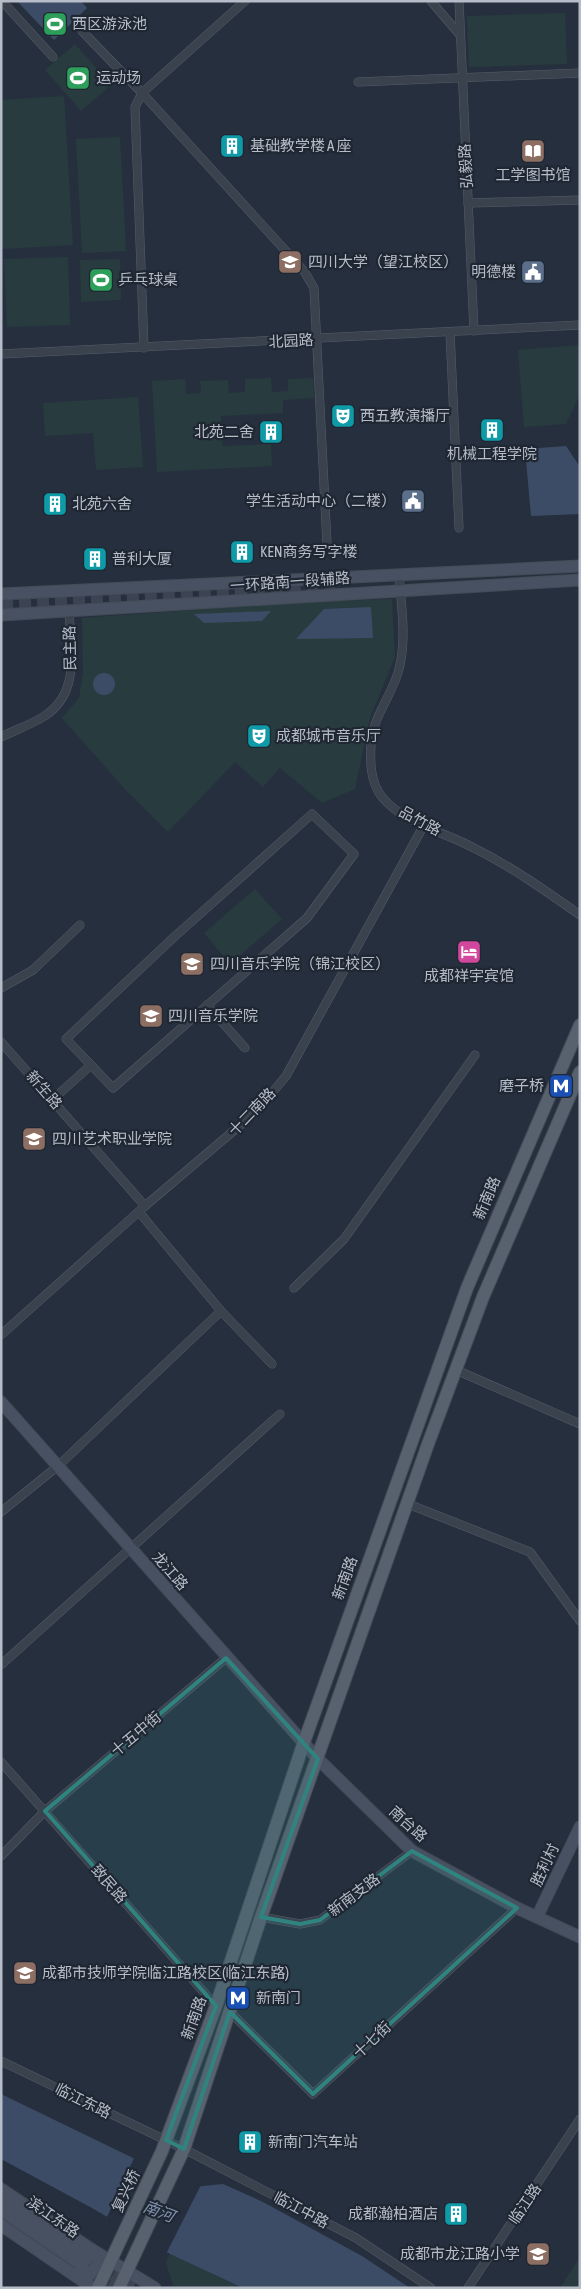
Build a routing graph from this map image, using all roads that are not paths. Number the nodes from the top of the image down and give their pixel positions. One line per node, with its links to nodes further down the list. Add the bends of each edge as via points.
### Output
1 (2, 1): 7 (street)
2 (432, 1): 6 (street)
3 (459, 1): 6 (street, 弘毅路)
4 (241, 3): 11 (street)
5 (82, 31): 11 (street)
6 (460, 35): 9 (street, 弘毅路)
7 (53, 56)
8 (580, 73): 9 (street)
9 (462, 77): 10 (street); 13 (street, 弘毅路)
10 (358, 82)
11 (142, 93): 17 (street, via 304,271 314,288); 18 (street, via 135,108)
12 (580, 200): 13 (street)
13 (468, 203): 15 (street, 弘毅路)
14 (580, 325): 15 (street, 北园路)
15 (474, 331): 16 (street, 北园路)
16 (450, 332): 17 (street, 北园路); 20 (street)
17 (317, 339): 18 (street, 北园路); 21 (street)
18 (144, 348): 19 (street, 北园路)
19 (1, 354)
20 (459, 528)
21 (327, 544)
22 (580, 566): 23 (main road, 一环路南一段辅路)
23 (399, 574): 25 (street, 品竹路); 26 (main road, 一环路南一段辅路)
24 (580, 580): 25 (main road, 一环路南一段辅路)
25 (400, 590): 27 (main road, 一环路南一段辅路); 30 (street, 品竹路, via 402,657 396,681 374,729 371,769 376,788 383,798)
26 (1, 594)
27 (69, 611): 28 (main road, 一环路南一段辅路); 29 (street, 民主路, via 72,670 62,702 42,718)
28 (1, 615)
29 (1, 737)
30 (424, 825): 31 (street, 品竹路, via 476,848 536,883); 42 (street, 十二南路, via 286,1076 257,1111)
31 (580, 915)
32 (80, 925): 33 (street, via 33,970)
33 (1, 988)
34 (207, 1005): 37 (street); 39 (street, via 113,1088); 39 (street, via 306,918 354,854 312,814 66,1039)
35 (580, 1025): 58 (main road, 新南路, via 467,1288)
36 (1, 1042): 41 (street, 新生路)
37 (245, 1048)
38 (475, 1055): 43 (street, via 344,1239)
39 (91, 1065): 41 (street)
40 (580, 1072): 47 (main road, via 483,1297)
41 (52, 1100): 42 (street, 新生路)
42 (142, 1209): 44 (street, 新生路); 45 (street, 十二南路)
43 (294, 1288)
44 (222, 1311): 46 (street, 新生路); 51 (street)
45 (1, 1335)
46 (272, 1364)
47 (456, 1370): 50 (street); 52 (main road)
48 (1, 1402): 51 (main road, 龙江路)
49 (280, 1414): 54 (street)
50 (580, 1424)
51 (58, 1466): 53 (street); 54 (main road, 龙江路)
52 (408, 1504): 55 (street, via 530,1552); 59 (main road)
53 (1, 1512)
54 (131, 1549): 56 (main road, 龙江路); 57 (street)
55 (580, 1621)
56 (226, 1658): 58 (main road, 龙江路); 61 (street, 十五中街)
57 (1, 1665)
58 (304, 1742): 59 (main road, 龙江路); 69 (main road, 新南路)
59 (318, 1759): 63 (main road, 南台路); 66 (main road)
60 (1, 1762): 61 (street, 致民路)
61 (45, 1811): 64 (street, 十五中街); 69 (street, 致民路)
62 (580, 1826): 67 (main road, 胜利村)
63 (412, 1851): 65 (main road, 南台路); 66 (street, 新南支路, via 320,1920 300,1924)
64 (1, 1856)
65 (516, 1908): 67 (main road, 南台路); 70 (street, 十七街, via 314,2094)
66 (261, 1917): 70 (main road)
67 (537, 1917): 68 (main road, 南台路)
68 (580, 1937)
69 (216, 2006): 73 (main road, 新南路)
70 (230, 2012): 74 (main road)
71 (1, 2061): 73 (street, 临江东路)
72 (580, 2119): 89 (street, 临江路)
73 (164, 2145): 74 (street, 临江中路); 80 (main road, 复兴桥)
74 (184, 2149): 81 (main road); 88 (street, 临江中路, via 356,2238)
75 (1, 2189): 79 (main road)
76 (1, 2200): 79 (main road, 滨江东路)
77 (1, 2210): 79 (main road, 滨江东路)
78 (1, 2225): 82 (main road)
79 (87, 2258): 80 (main road); 82 (main road, via 98,2259 92,2273 83,2277)
80 (111, 2261): 81 (main road); 85 (main road, 复兴桥)
81 (128, 2272): 83 (main road); 86 (main road)
82 (73, 2274): 84 (main road)
83 (153, 2287): 87 (main road, via 141,2283)
84 (93, 2288)
85 (98, 2288)
86 (119, 2288)
87 (134, 2288)
88 (431, 2288)
89 (468, 2288)

